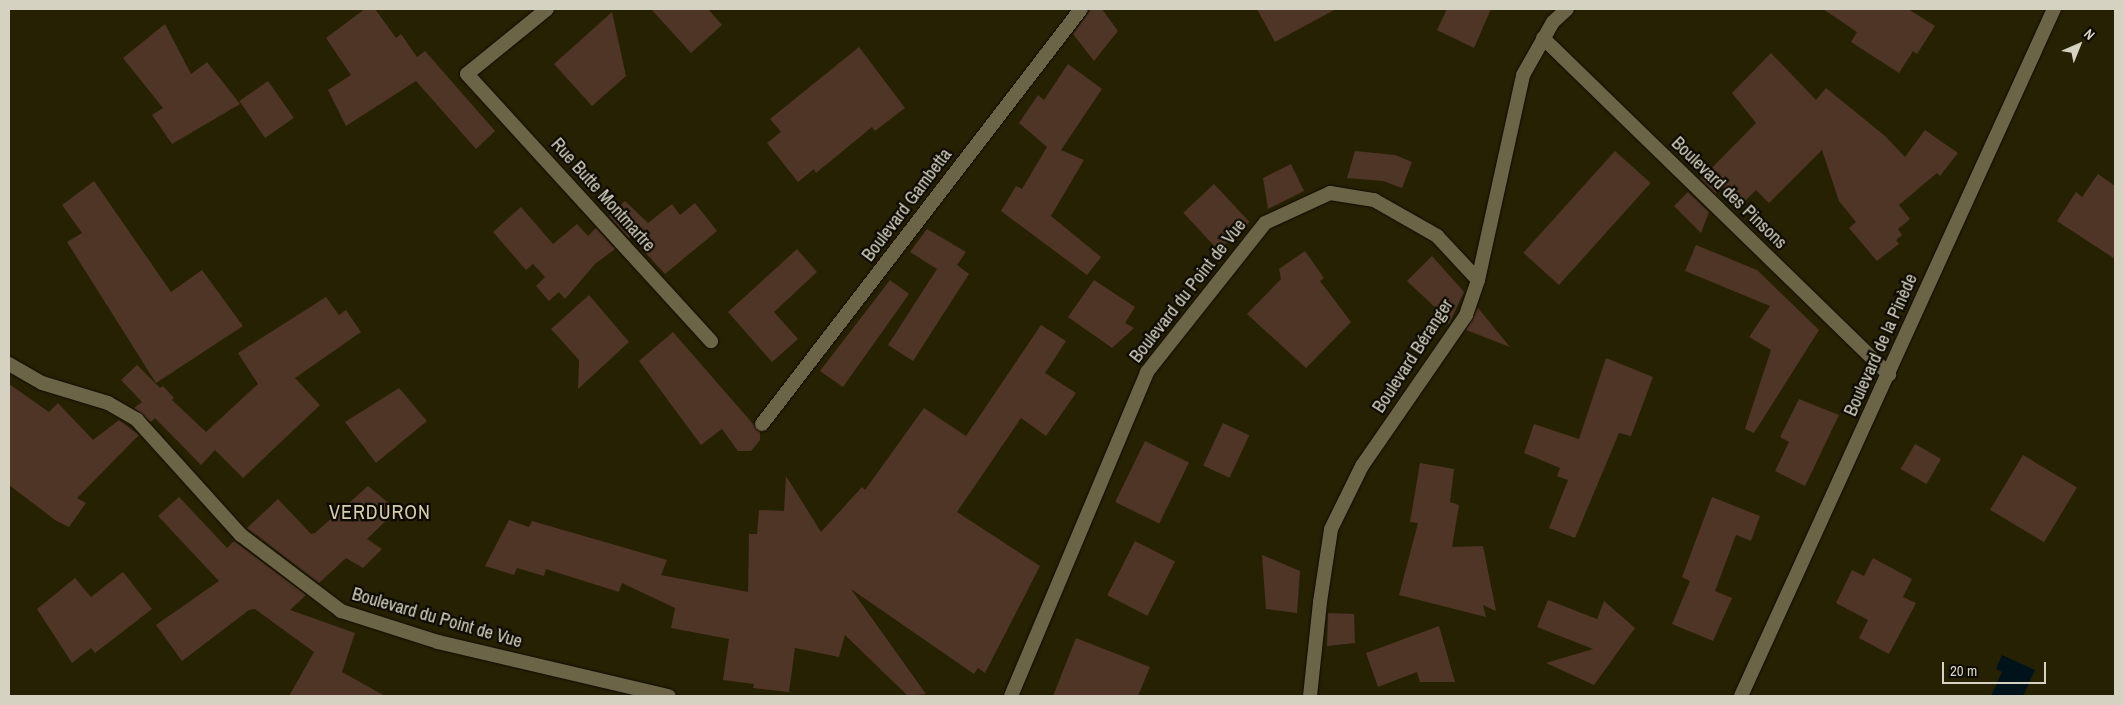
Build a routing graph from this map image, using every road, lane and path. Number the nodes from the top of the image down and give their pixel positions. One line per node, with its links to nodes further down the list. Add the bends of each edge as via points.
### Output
1 (547, 9): 7 (street, Rue Butte Montmartre, via 468,74)
2 (1081, 9): 10 (street, Boulevard Gambetta)
3 (1567, 9): 5 (street, Boulevard Béranger)
4 (2054, 9): 9 (street, Boulevard de la Pinède)
5 (1543, 38): 6 (street, Boulevard Béranger, via 1523,75); 9 (street, Boulevard des Pinsons)
6 (1478, 280): 12 (street, Boulevard du Point de Vue, via 1438,236 1374,200 1330,193 1265,223 1147,372); 13 (street, Boulevard Béranger, via 1466,315 1362,466 1331,529)
7 (711, 341)
8 (9, 364): 11 (street, Boulevard du Point de Vue, via 42,382 100,401 137,420 241,535 341,611 438,642)
9 (1889, 375): 14 (street, Boulevard de la Pinède)
10 (762, 424)
11 (669, 696)
12 (1011, 696)
13 (1310, 696)
14 (1741, 696)

